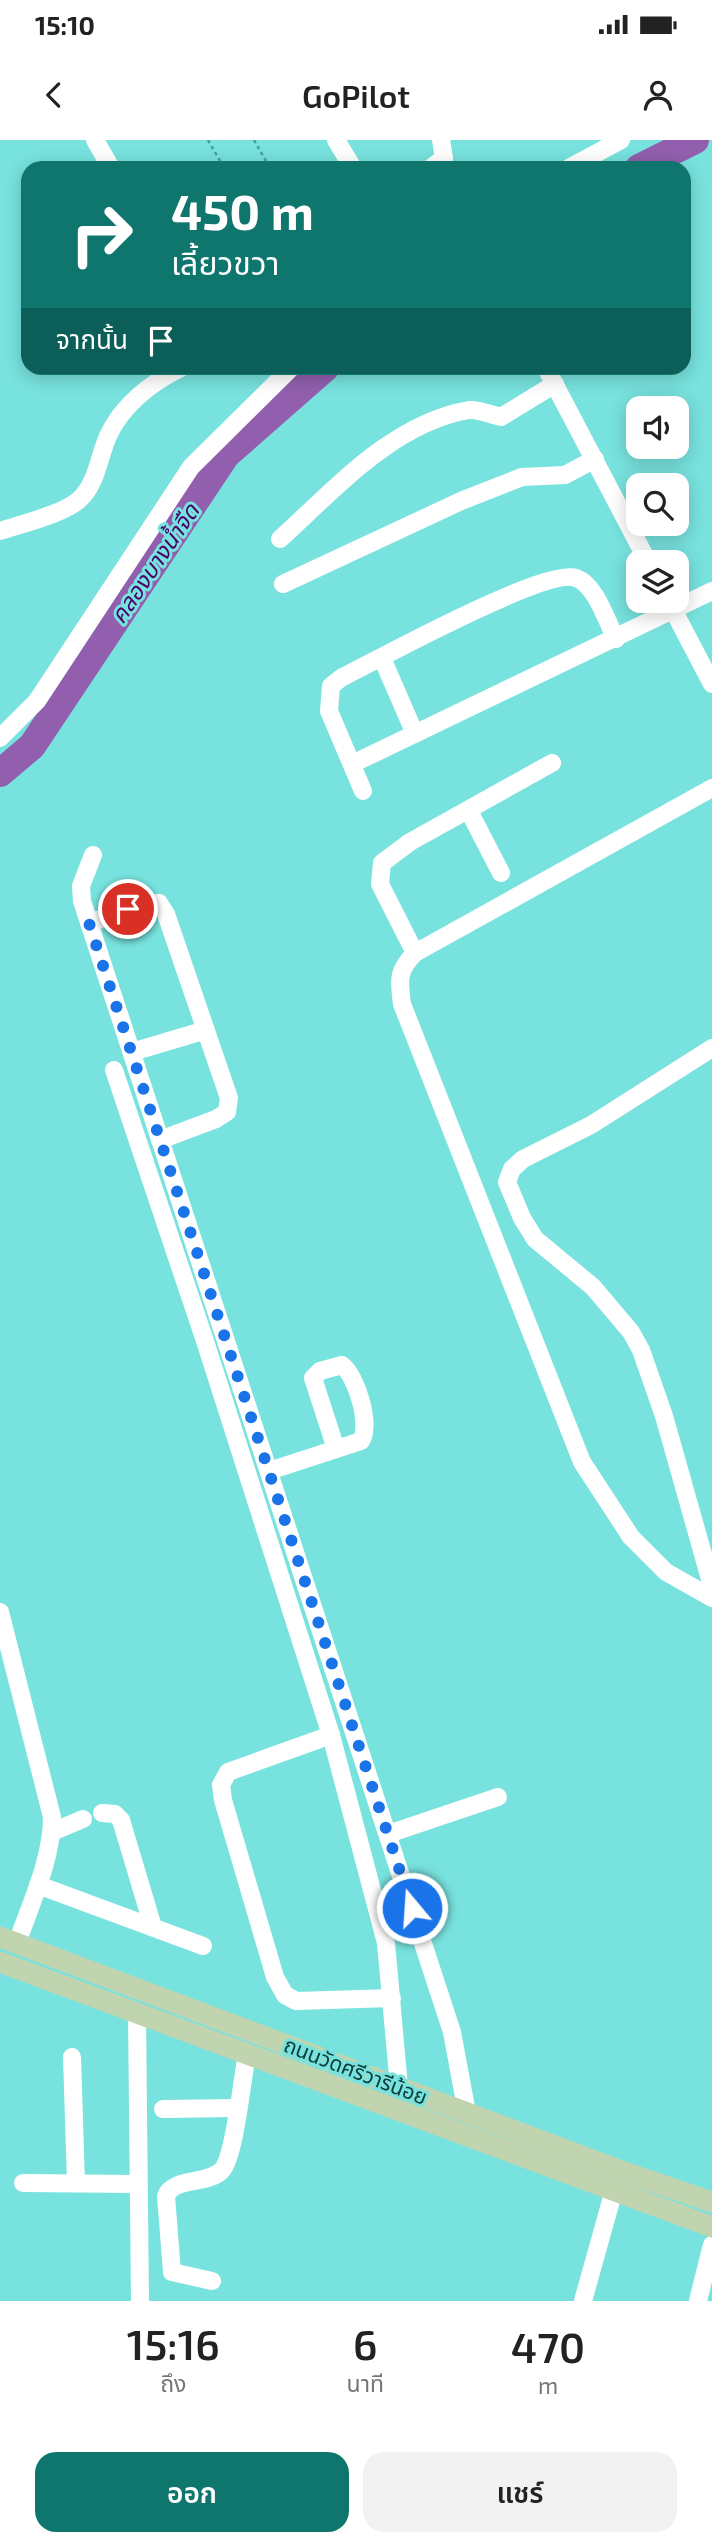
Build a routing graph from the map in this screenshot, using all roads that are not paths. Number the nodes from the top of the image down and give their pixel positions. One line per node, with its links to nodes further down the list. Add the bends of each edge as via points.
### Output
1 (95, 140): 5 (street)
2 (336, 140): 6 (street)
3 (441, 140): 7 (street, via 444,158)
4 (621, 140): 8 (street)
5 (107, 161)
6 (349, 161)
7 (440, 161)
8 (582, 161)
9 (169, 375): 14 (street, via 122,411 78,501)
10 (284, 375): 26 (street, via 191,467 37,701)
11 (550, 375): 12 (street)
12 (555, 384): 13 (street); 15 (street, via 501,417 472,410 418,429 374,454)
13 (595, 459): 16 (street); 17 (street, via 565,475 522,477 461,501)
14 (0, 531)
15 (280, 539)
16 (642, 550)
17 (283, 584)
18 (712, 591): 19 (street)
19 (689, 598)
20 (656, 613): 22 (street)
21 (675, 613): 24 (street)
22 (616, 639): 23 (street, via 589,587 566,576 511,594); 25 (street)
23 (382, 658): 25 (street); 28 (street, via 331,686 329,711)
24 (712, 684)
25 (415, 734): 28 (street)
26 (0, 738)
27 (552, 763): 31 (street)
28 (352, 764): 30 (street)
29 (712, 788): 35 (street)
30 (363, 791)
31 (469, 811): 33 (street); 35 (street, via 410,842 382,863 380,884)
32 (93, 855): 34 (street, via 81,886)
33 (501, 873)
34 (89, 923): 36 (street, via 159,903); 38 (street)
35 (415, 953): 44 (street, via 402,966 402,1004 582,1462 631,1537 666,1572)
36 (206, 1030): 38 (street); 40 (street, via 229,1098 227,1112)
37 (712, 1048): 43 (street, via 591,1125 523,1159 507,1182 535,1239 593,1287 641,1350)
38 (132, 1052): 40 (street)
39 (114, 1070): 46 (street)
40 (160, 1140): 42 (street)
41 (336, 1449): 42 (street)
42 (269, 1471): 51 (street)
43 (712, 1586)
44 (712, 1598)
45 (0, 1612): 50 (street, via 49,1802)
46 (331, 1735): 57 (street, via 386,1943); 57 (street, via 228,1772 221,1785 223,1800 275,1977 285,1995 296,2001)
47 (498, 1797): 51 (street)
48 (102, 1813): 53 (street, via 115,1814 121,1820)
49 (83, 1819): 50 (street)
50 (52, 1832): 52 (street)
51 (388, 1834): 64 (street, via 452,2032)
52 (38, 1885): 53 (street); 54 (street)
53 (153, 1927): 55 (street)
54 (9, 1940): 61 (main road, ถนนวัดศรีวารีน้อย)
55 (204, 1946)
56 (0, 1962): 58 (main road, ถนนวัดศรีวารีน้อย)
57 (392, 1998): 61 (street)
58 (137, 2013): 59 (main road, ถนนวัดศรีวารีน้อย); 67 (street)
59 (247, 2055): 62 (street); 68 (main road, ถนนวัดศรีวารีน้อย)
60 (72, 2057): 66 (street)
61 (399, 2087): 64 (main road, ถนนวัดศรีวารีน้อย)
62 (237, 2108): 63 (street); 72 (street, via 230,2156 220,2173 175,2186 166,2196 172,2272)
63 (163, 2109)
64 (467, 2113): 69 (main road, ถนนวัดศรีวารีน้อย)
65 (23, 2183): 66 (street)
66 (76, 2183): 67 (street)
67 (136, 2184): 73 (street)
68 (614, 2190): 70 (main road, ถนนวัดศรีวารีน้อย); 74 (street)
69 (712, 2202)
70 (712, 2227)
71 (712, 2245): 75 (street)
72 (212, 2281)
73 (140, 2301)
74 (583, 2301)
75 (698, 2301)

